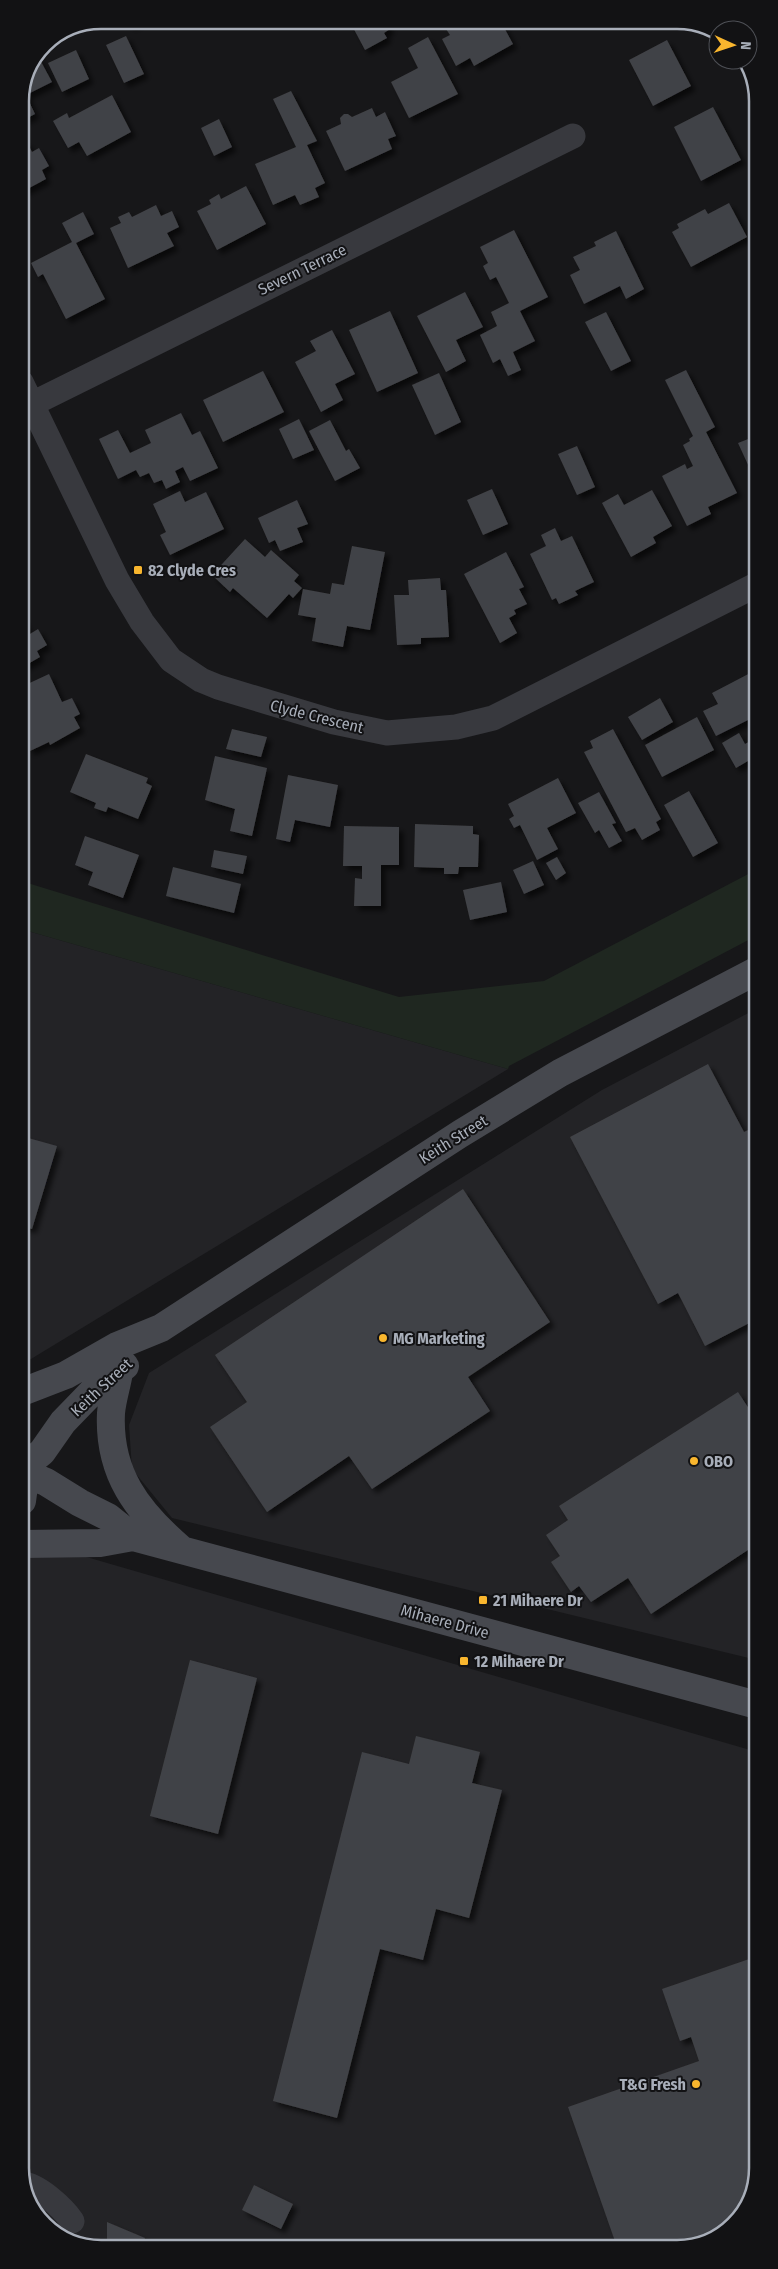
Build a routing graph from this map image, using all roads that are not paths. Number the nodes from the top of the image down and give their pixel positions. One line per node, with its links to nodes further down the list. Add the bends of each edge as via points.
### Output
1 (573, 136): 3 (street, Severn Terrace)
2 (29, 398): 3 (street, Clyde Crescent)
3 (32, 404): 4 (street, Clyde Crescent, via 117,580 142,622 171,660 218,687 334,722 387,732 456,727 493,718)
4 (749, 589)
5 (749, 974): 6 (street, Keith Street, via 560,1073)
6 (161, 1328): 7 (street, Keith Street); 8 (street, Keith Street, via 117,1346 66,1375)
7 (119, 1372): 9 (street, Keith Street, via 93,1391); 13 (street, via 111,1413 119,1472 138,1505 158,1529)
8 (29, 1389)
9 (29, 1464)
10 (29, 1474): 11 (street, Mihaere Drive, via 108,1517)
11 (133, 1537): 12 (street, Mihaere Drive, via 100,1543); 13 (street, Mihaere Drive)
12 (29, 1544)
13 (185, 1552): 14 (street, Mihaere Drive)
14 (749, 1703)
15 (30, 2184): 16 (street, via 65,2211)
16 (72, 2221)

